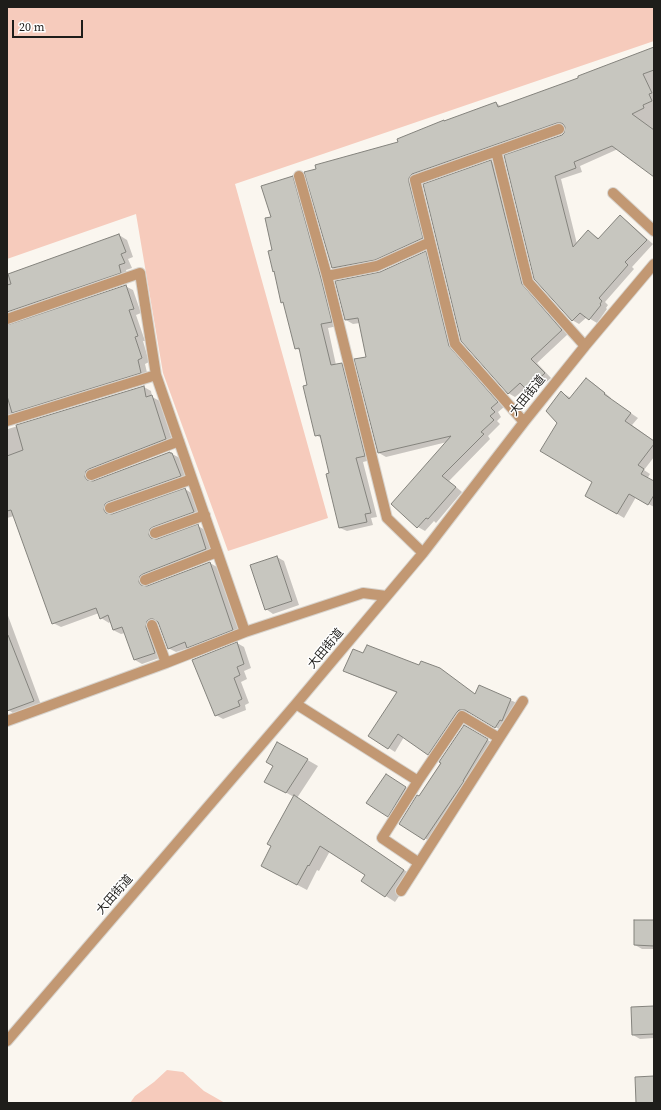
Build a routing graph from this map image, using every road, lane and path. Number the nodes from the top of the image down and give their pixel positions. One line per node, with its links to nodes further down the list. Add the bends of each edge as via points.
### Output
1 (559, 129): 2 (street)
2 (496, 151): 6 (street, via 414,180); 10 (street, via 528,282)
3 (300, 176): 8 (street)
4 (613, 193): 5 (street)
5 (654, 231)
6 (430, 242): 8 (street, via 377,266); 13 (street, via 455,344)
7 (654, 264): 10 (street, 大田街道)
8 (326, 276): 21 (street, via 387,518)
9 (7, 319): 11 (street, via 140,273)
10 (585, 346): 13 (street, 大田街道)
11 (156, 375): 12 (street); 14 (street)
12 (7, 421)
13 (524, 422): 21 (street, 大田街道)
14 (179, 441): 15 (street); 16 (street)
15 (91, 475)
16 (192, 479): 17 (street); 18 (street)
17 (110, 508)
18 (205, 515): 19 (street); 20 (street)
19 (155, 533)
20 (217, 552): 22 (street); 25 (street)
21 (423, 553): 23 (street, 大田街道)
22 (145, 580)
23 (386, 596): 25 (street, via 363,593); 28 (street, 大田街道)
24 (152, 625): 26 (street)
25 (245, 632): 26 (street)
26 (166, 663): 29 (street)
27 (523, 701): 30 (street)
28 (296, 704): 31 (street); 34 (street, 大田街道)
29 (7, 721)
30 (499, 738): 31 (street, via 462,716); 32 (street)
31 (418, 781): 32 (street, via 382,838)
32 (419, 863): 33 (street)
33 (401, 891)
34 (7, 1041)

